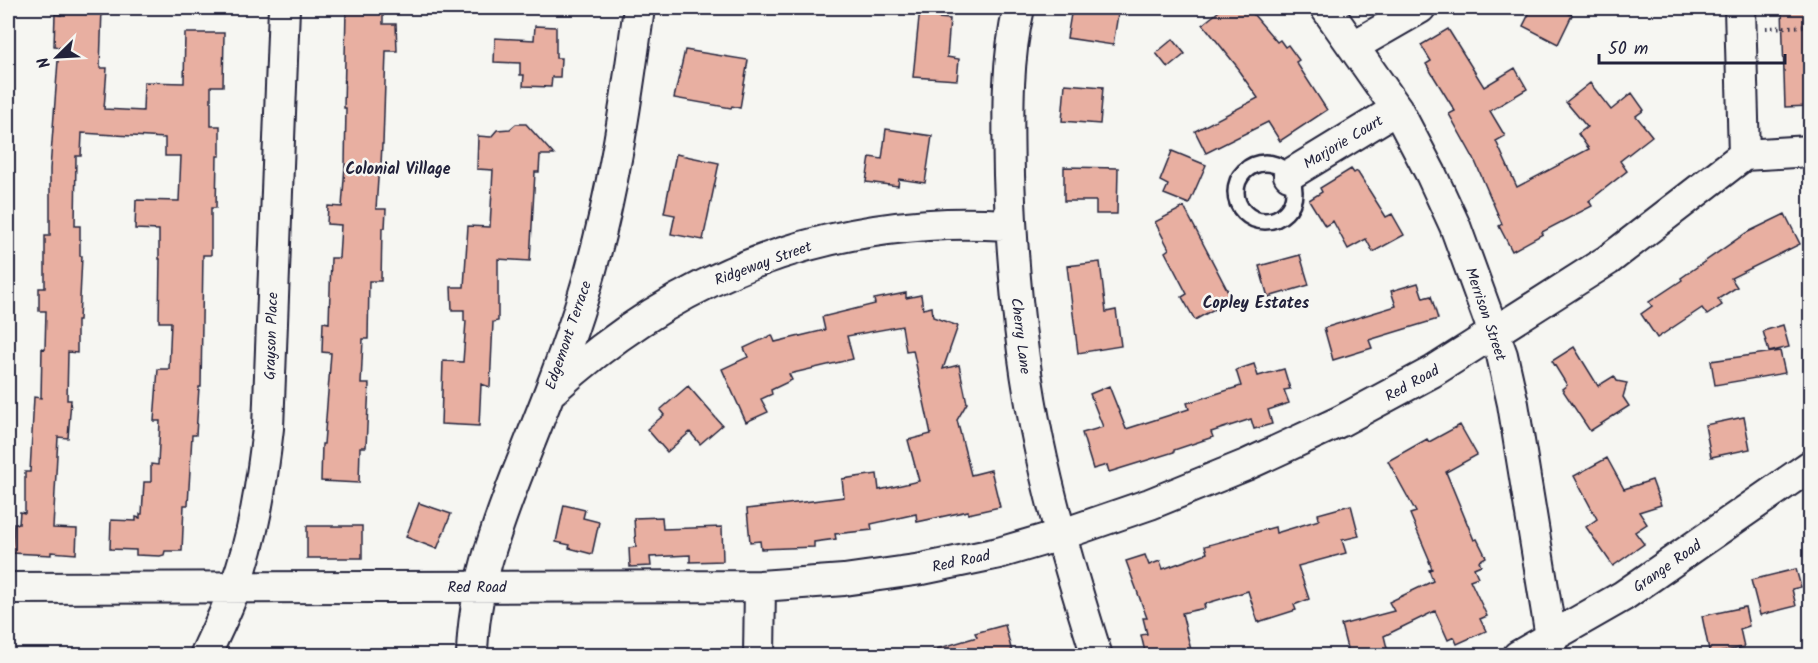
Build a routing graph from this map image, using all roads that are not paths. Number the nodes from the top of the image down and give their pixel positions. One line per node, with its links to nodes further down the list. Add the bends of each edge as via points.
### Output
1 (284, 8): 18 (street, Grayson Place, via 268,428 262,482)
2 (639, 8): 14 (street, Edgemont Terrace, via 602,229 583,298)
3 (1019, 8): 12 (street, Cherry Lane, via 1012,36 1008,130)
4 (1326, 8): 7 (street, Merrison Street)
5 (1420, 8): 7 (street)
6 (1740, 19): 10 (street)
7 (1354, 46): 8 (street, Merrison Street)
8 (1397, 110): 11 (street, Marjorie Court); 13 (street, Merrison Street, via 1455,226)
9 (1810, 151): 10 (street)
10 (1744, 155): 13 (street, Red Road, via 1608,260)
11 (1289, 175)
12 (1011, 225): 14 (street, Ridgeway Street, via 885,229 783,252 725,274 660,308 583,362); 16 (street, Cherry Lane, via 1025,367)
13 (1494, 334): 16 (street, Red Road, via 1422,378 1267,456); 21 (street, Merrison Street, via 1513,404)
14 (548, 393): 19 (street, Edgemont Terrace, via 494,535)
15 (1810, 466): 21 (street, Grange Road)
16 (1060, 536): 17 (street, Red Road, via 922,569); 25 (street, Cherry Lane)
17 (760, 586): 19 (street, Red Road); 24 (street)
18 (235, 587): 19 (street, Red Road); 20 (street, Red Road); 22 (street, Grayson Place)
19 (480, 587): 23 (street, Edgemont Terrace)
20 (8, 588)
21 (1551, 646): 26 (street, Grange Road)
22 (205, 656)
23 (472, 656)
24 (759, 656)
25 (1097, 656)
26 (1518, 656)

